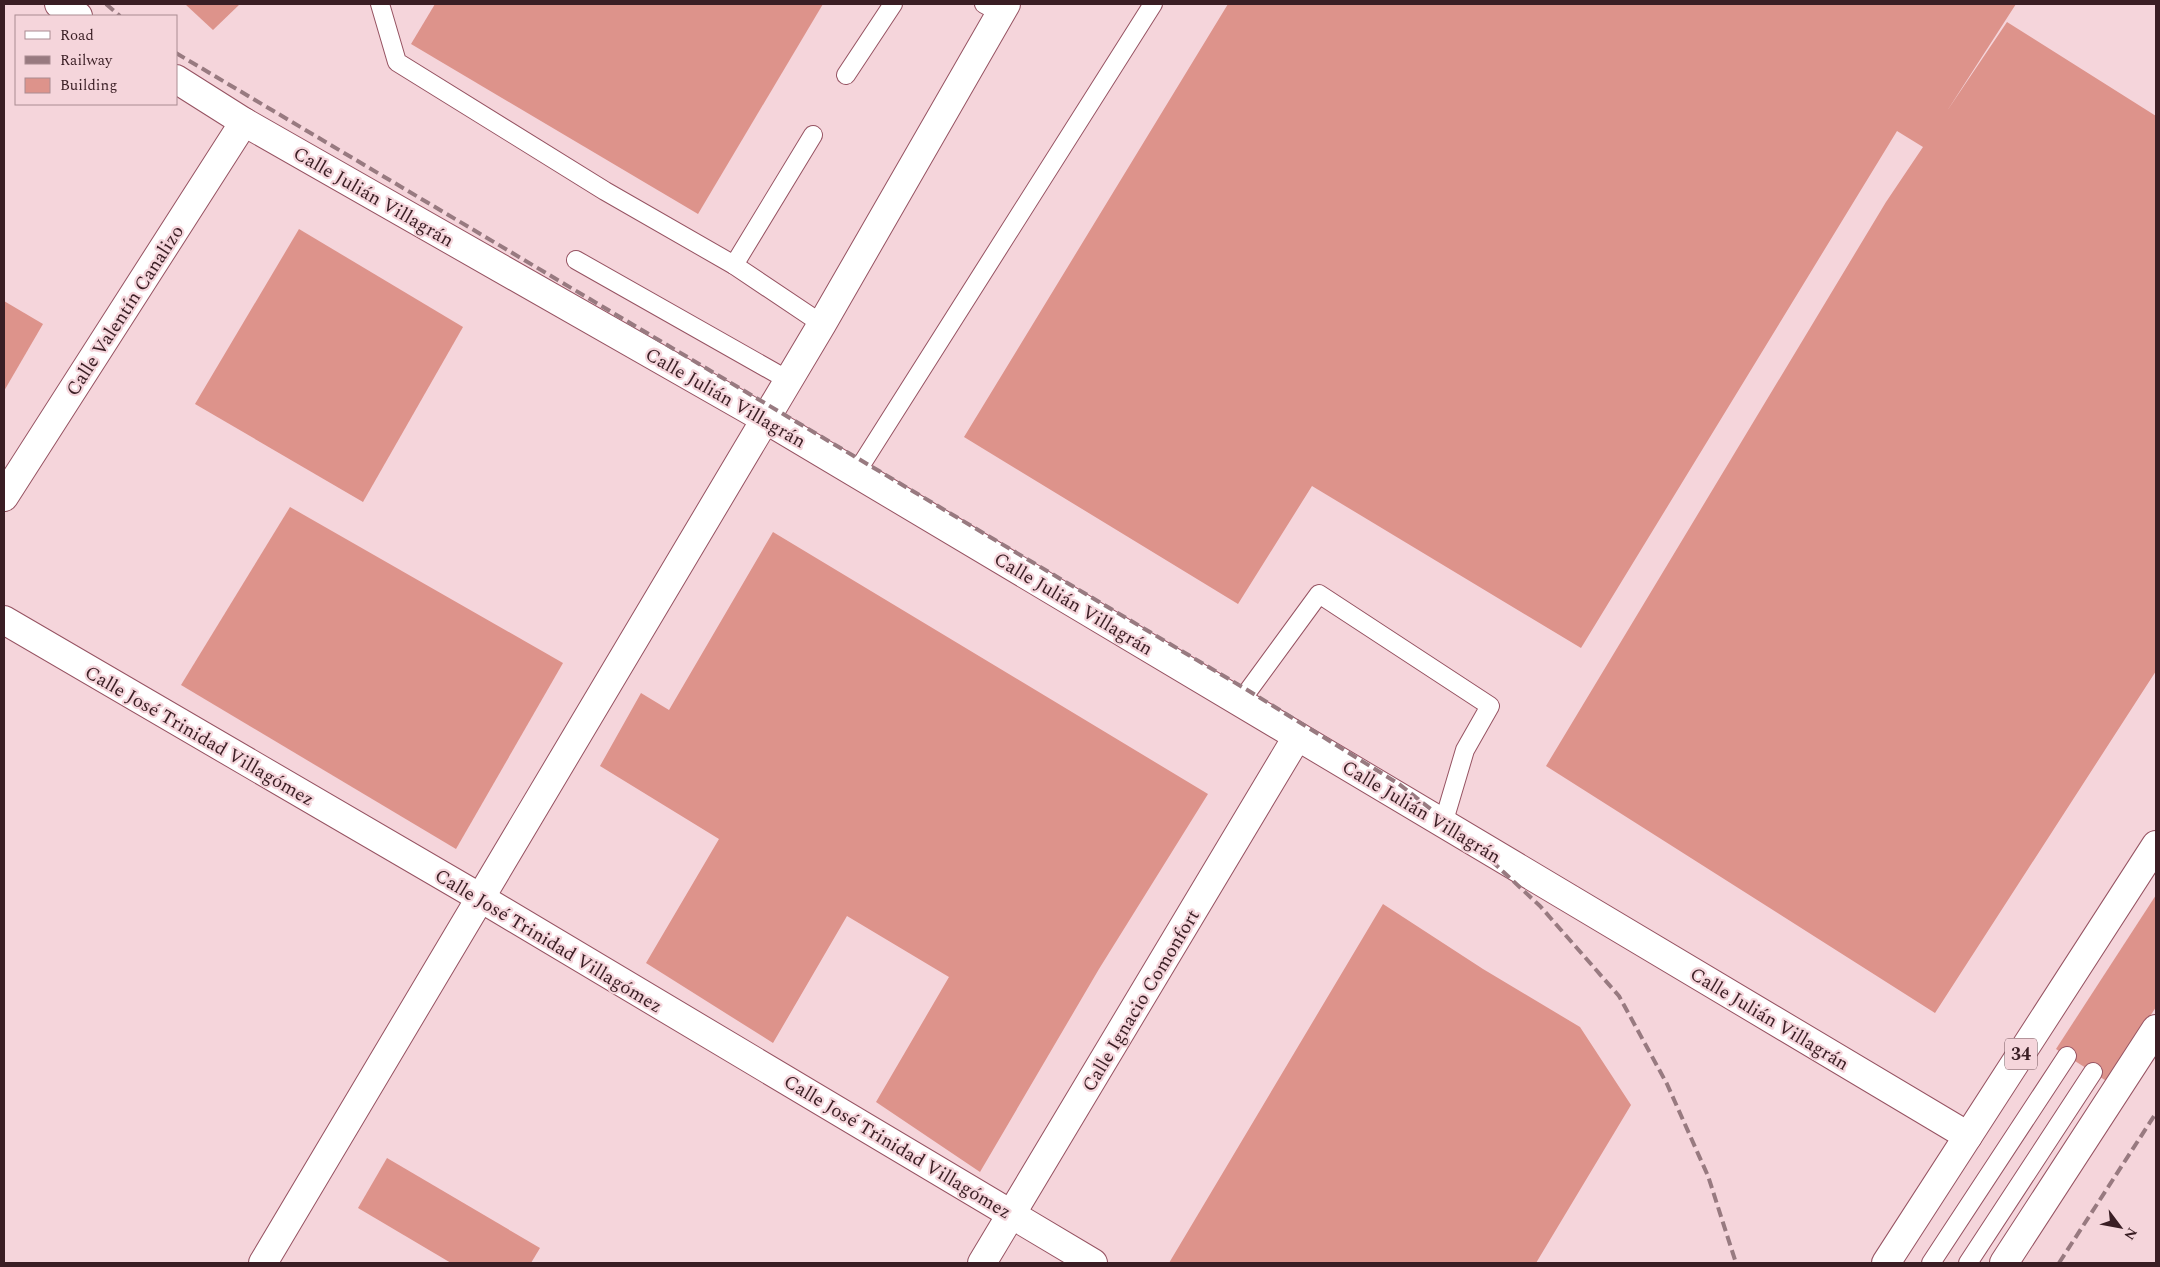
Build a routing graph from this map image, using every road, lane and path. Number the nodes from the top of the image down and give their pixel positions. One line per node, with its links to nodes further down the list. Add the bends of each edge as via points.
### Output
1 (59, 4): 6 (street)
2 (380, 4): 12 (lane, via 397,62 604,191)
3 (893, 4): 7 (lane)
4 (1153, 4): 16 (lane)
5 (997, 7): 13 (street)
6 (76, 15)
7 (846, 75)
8 (178, 80): 9 (street, Calle Julián Villagrán)
9 (244, 122): 15 (street, Calle Julián Villagrán); 17 (street, Calle Valentín Canalizo)
10 (813, 135): 12 (lane)
11 (576, 260): 14 (lane)
12 (734, 265): 13 (lane)
13 (822, 324): 14 (street)
14 (788, 380): 15 (street)
15 (765, 420): 16 (street, Calle Julián Villagrán); 23 (street)
16 (856, 473): 19 (street, Calle Julián Villagrán)
17 (4, 497)
18 (4, 620): 23 (street, Calle José Trinidad Villagómez)
19 (1240, 702): 20 (street, Calle Julián Villagrán); 21 (lane, via 1319,594 1490,706 1465,750)
20 (1298, 737): 21 (street, Calle Julián Villagrán); 28 (street, Calle Ignacio Comonfort)
21 (1443, 824): 27 (street, Calle Julián Villagrán)
22 (2156, 846): 27 (street, 34)
23 (479, 898): 28 (street, Calle José Trinidad Villagómez); 29 (street)
24 (2156, 1029): 35 (street)
25 (2068, 1056): 33 (lane)
26 (2093, 1072): 34 (lane)
27 (1968, 1136): 32 (street, 34)
28 (1012, 1214): 30 (street, Calle Ignacio Comonfort); 31 (street, Calle José Trinidad Villagómez)
29 (263, 1263)
30 (982, 1263)
31 (1093, 1263)
32 (1886, 1263)
33 (1931, 1263)
34 (1968, 1263)
35 (2004, 1263)

